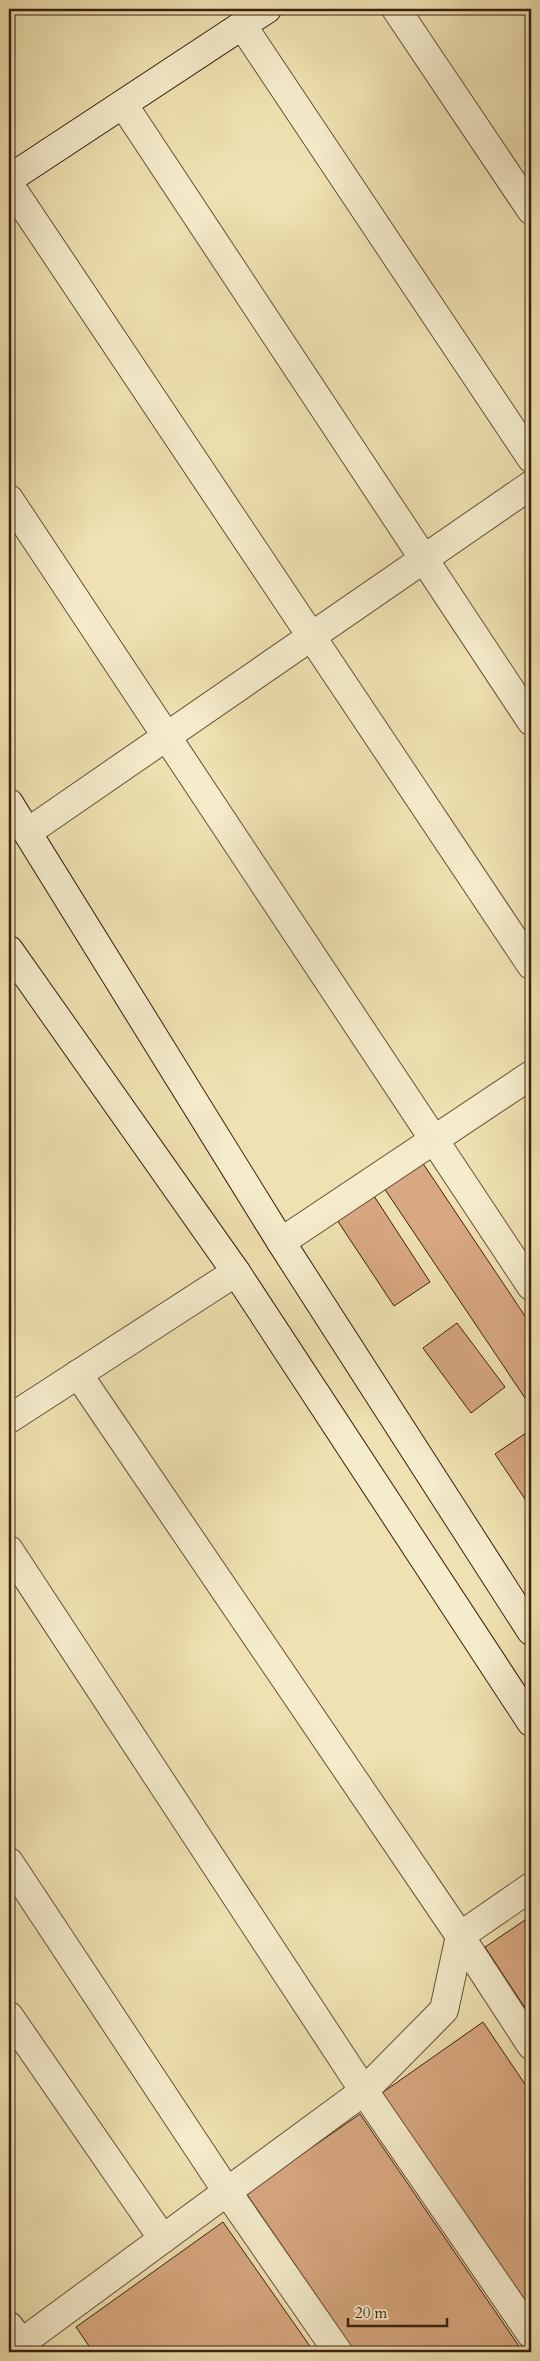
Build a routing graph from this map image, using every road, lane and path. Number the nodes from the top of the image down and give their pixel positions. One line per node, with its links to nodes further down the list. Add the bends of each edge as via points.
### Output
1 (266, 9): 3 (street)
2 (396, 9): 7 (street)
3 (242, 25): 4 (street); 8 (street)
4 (123, 104): 5 (street); 11 (street)
5 (9, 180)
6 (9, 184): 12 (street)
7 (531, 210)
8 (531, 458)
9 (531, 485): 11 (street)
10 (9, 499): 14 (street)
11 (423, 560): 12 (street); 13 (street)
12 (310, 638): 14 (street); 18 (street)
13 (531, 721)
14 (166, 737): 16 (street); 20 (street)
15 (9, 803): 16 (street)
16 (28, 832): 21 (street)
17 (9, 950): 22 (street)
18 (531, 965)
19 (531, 1075): 20 (street)
20 (434, 1140): 21 (street); 23 (street)
21 (280, 1242): 27 (street)
22 (236, 1272): 24 (street); 28 (street)
23 (531, 1286)
24 (78, 1374): 25 (street); 31 (street)
25 (9, 1419)
26 (9, 1550): 34 (street)
27 (531, 1631)
28 (531, 1722)
29 (9, 1862): 35 (street)
30 (531, 1887): 31 (street)
31 (460, 1936): 33 (street); 34 (street, via 444,2010)
32 (9, 2016): 36 (street)
33 (531, 2045)
34 (364, 2091): 35 (street); 37 (street)
35 (228, 2192): 36 (street); 39 (street)
36 (163, 2240): 38 (street)
37 (531, 2334)
38 (17, 2344)
39 (338, 2352)

